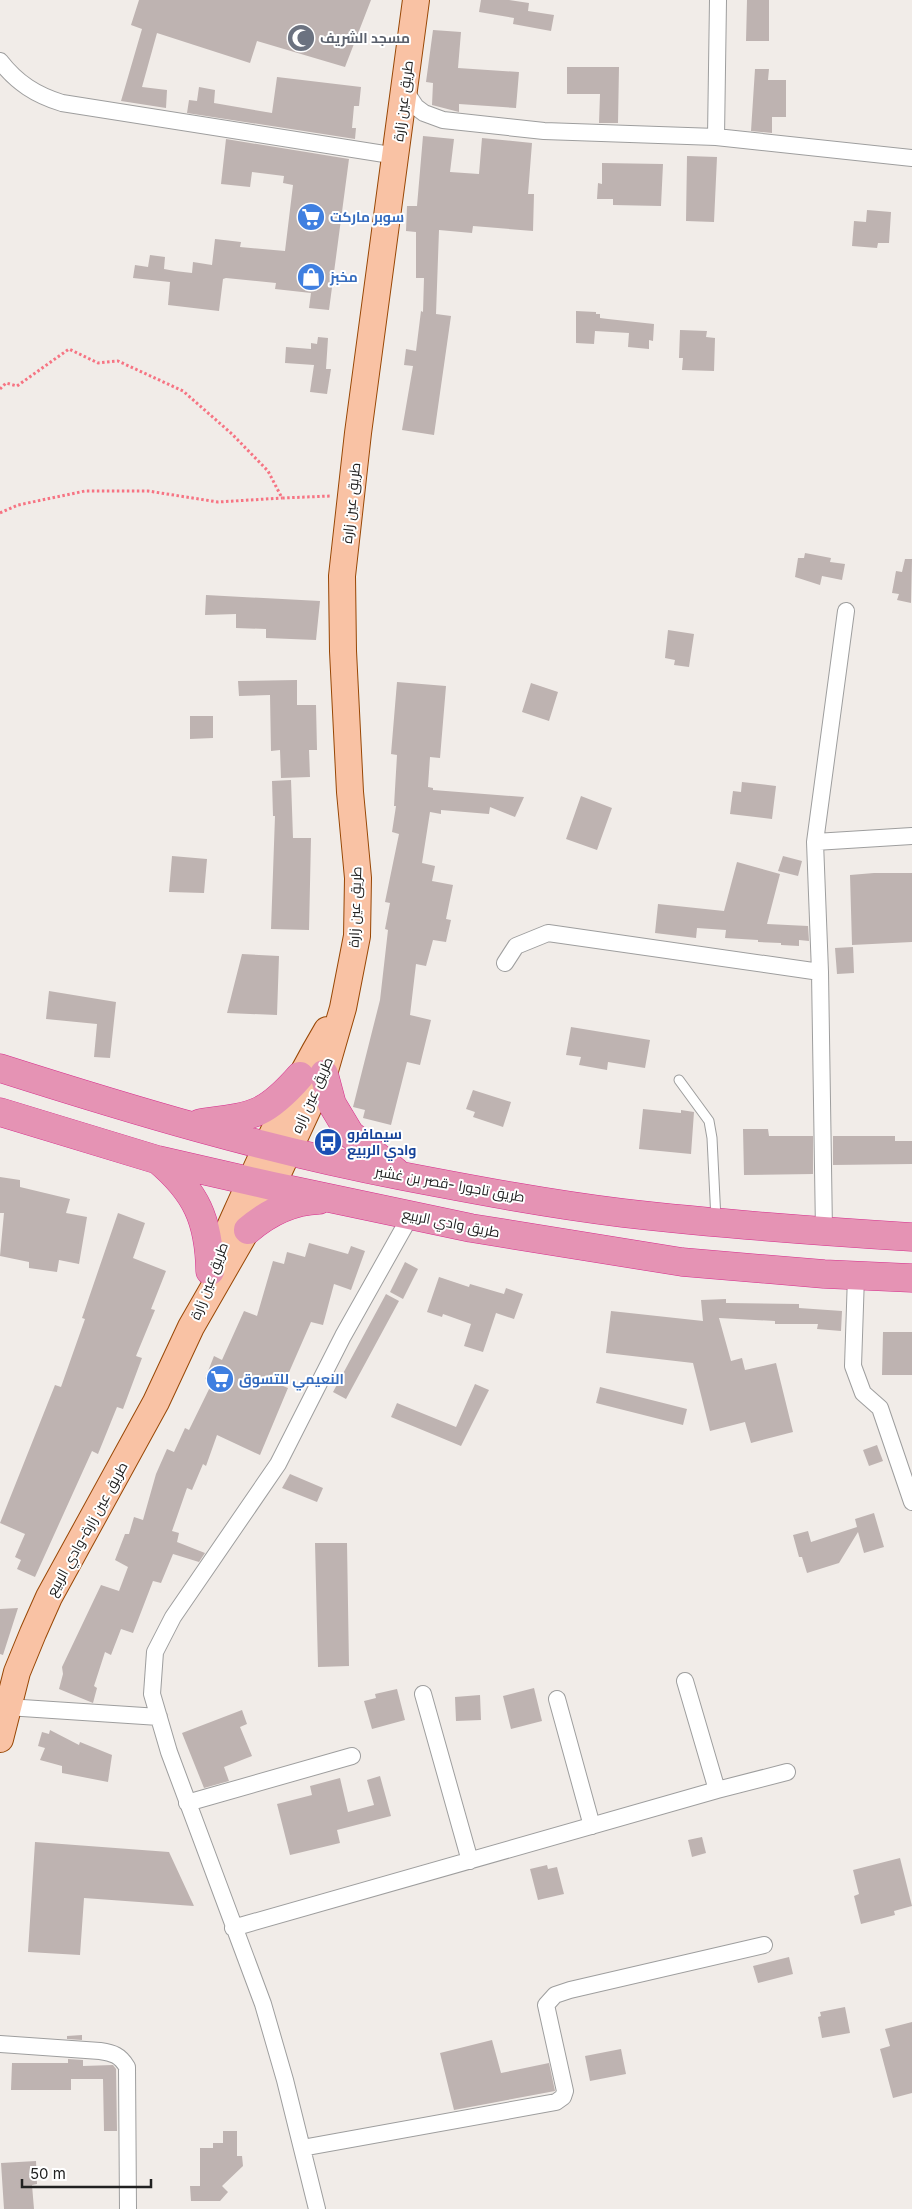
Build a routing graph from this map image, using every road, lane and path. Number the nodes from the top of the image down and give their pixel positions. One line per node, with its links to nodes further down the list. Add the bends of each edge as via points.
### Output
1 (416, 0): 4 (main road, طريق عين زارة)
2 (718, 0): 5 (street)
3 (0, 61): 6 (street, via 25,87 62,103)
4 (404, 89): 5 (street, via 416,107 443,120 544,130); 6 (main road, طريق عين زارة)
5 (716, 137): 7 (street)
6 (397, 156): 9 (main road, طريق عين زارة)
7 (912, 158)
8 (0, 388): 10 (path, via 6,383 17,386 68,349 98,363 118,361 183,391 232,434 268,472)
9 (352, 495): 10 (path); 17 (main road, طريق عين زارة, via 342,576 342,642 358,888 357,936)
10 (282, 498): 11 (path, via 218,502 148,492 85,491)
11 (0, 512)
12 (846, 611): 14 (street)
13 (912, 836): 14 (street)
14 (815, 842): 16 (street)
15 (504, 963): 16 (street, via 516,946 548,933)
16 (820, 972): 31 (street)
17 (343, 1008): 19 (main road, طريق عين زاره)
18 (0, 1068): 22 (highway, طريق تاجورا -قصر بن غشير)
19 (312, 1075): 22 (highway, via 263,1110 250,1115); 23 (main road, طريق عين زاره); 25 (highway, via 350,1134)
20 (679, 1080): 29 (lane, via 709,1121)
21 (0, 1112): 24 (highway, طريق وادي الربيع)
22 (188, 1124): 23 (highway, طريق تاجورا -قصر بن غشير)
23 (276, 1148): 25 (highway, طريق تاجورا -قصر بن غشير); 26 (main road, طريق عين زاره)
24 (158, 1160): 26 (highway, طريق وادي الربيع); 33 (highway, via 177,1176 193,1197 210,1245)
25 (401, 1176): 29 (highway, طريق تاجورا -قصر بن غشير, via 620,1212)
26 (261, 1184): 27 (highway, طريق وادي الربيع); 30 (main road, طريق عين زاره); 33 (main road, طريق عين زارة)
27 (337, 1200): 28 (highway, طريق وادي الربيع); 30 (highway, via 285,1206)
28 (411, 1215): 34 (highway, طريق وادي الربيع, via 673,1260); 42 (street, via 343,1336 278,1464 173,1617 155,1652 152,1694)
29 (716, 1222): 31 (highway, طريق تاجورا -قصر بن غشير)
30 (248, 1230): 36 (main road, طريق عين زاره)
31 (824, 1231): 32 (highway, طريق تاجورا -قصر بن غشير)
32 (912, 1237)
33 (210, 1270): 36 (main road, طريق عين زارة)
34 (856, 1276): 35 (highway, طريق وادي الربيع); 37 (street, via 855,1378 863,1393 880,1408)
35 (912, 1278)
36 (192, 1327): 41 (main road, طريق عين زارة-وادي الربيع, via 156,1402 50,1598 17,1672)
37 (912, 1502)
38 (685, 1681): 46 (street)
39 (423, 1694): 49 (street)
40 (557, 1699): 48 (street)
41 (7, 1707): 42 (street); 43 (main road, طريق عين زارة-وادي الربيع)
42 (159, 1717): 47 (street)
43 (0, 1739)
44 (352, 1756): 47 (street)
45 (787, 1772): 46 (street)
46 (717, 1790): 48 (street)
47 (187, 1803): 50 (street)
48 (592, 1826): 49 (street)
49 (470, 1861): 50 (street)
50 (233, 1928): 53 (street, via 263,2004)
51 (764, 1945): 53 (street, via 570,1990 550,1999 546,2005 565,2091 556,2102)
52 (0, 2044): 54 (street, via 100,2051 122,2059 126,2067)
53 (302, 2148): 55 (street)
54 (128, 2209)
55 (317, 2209)

